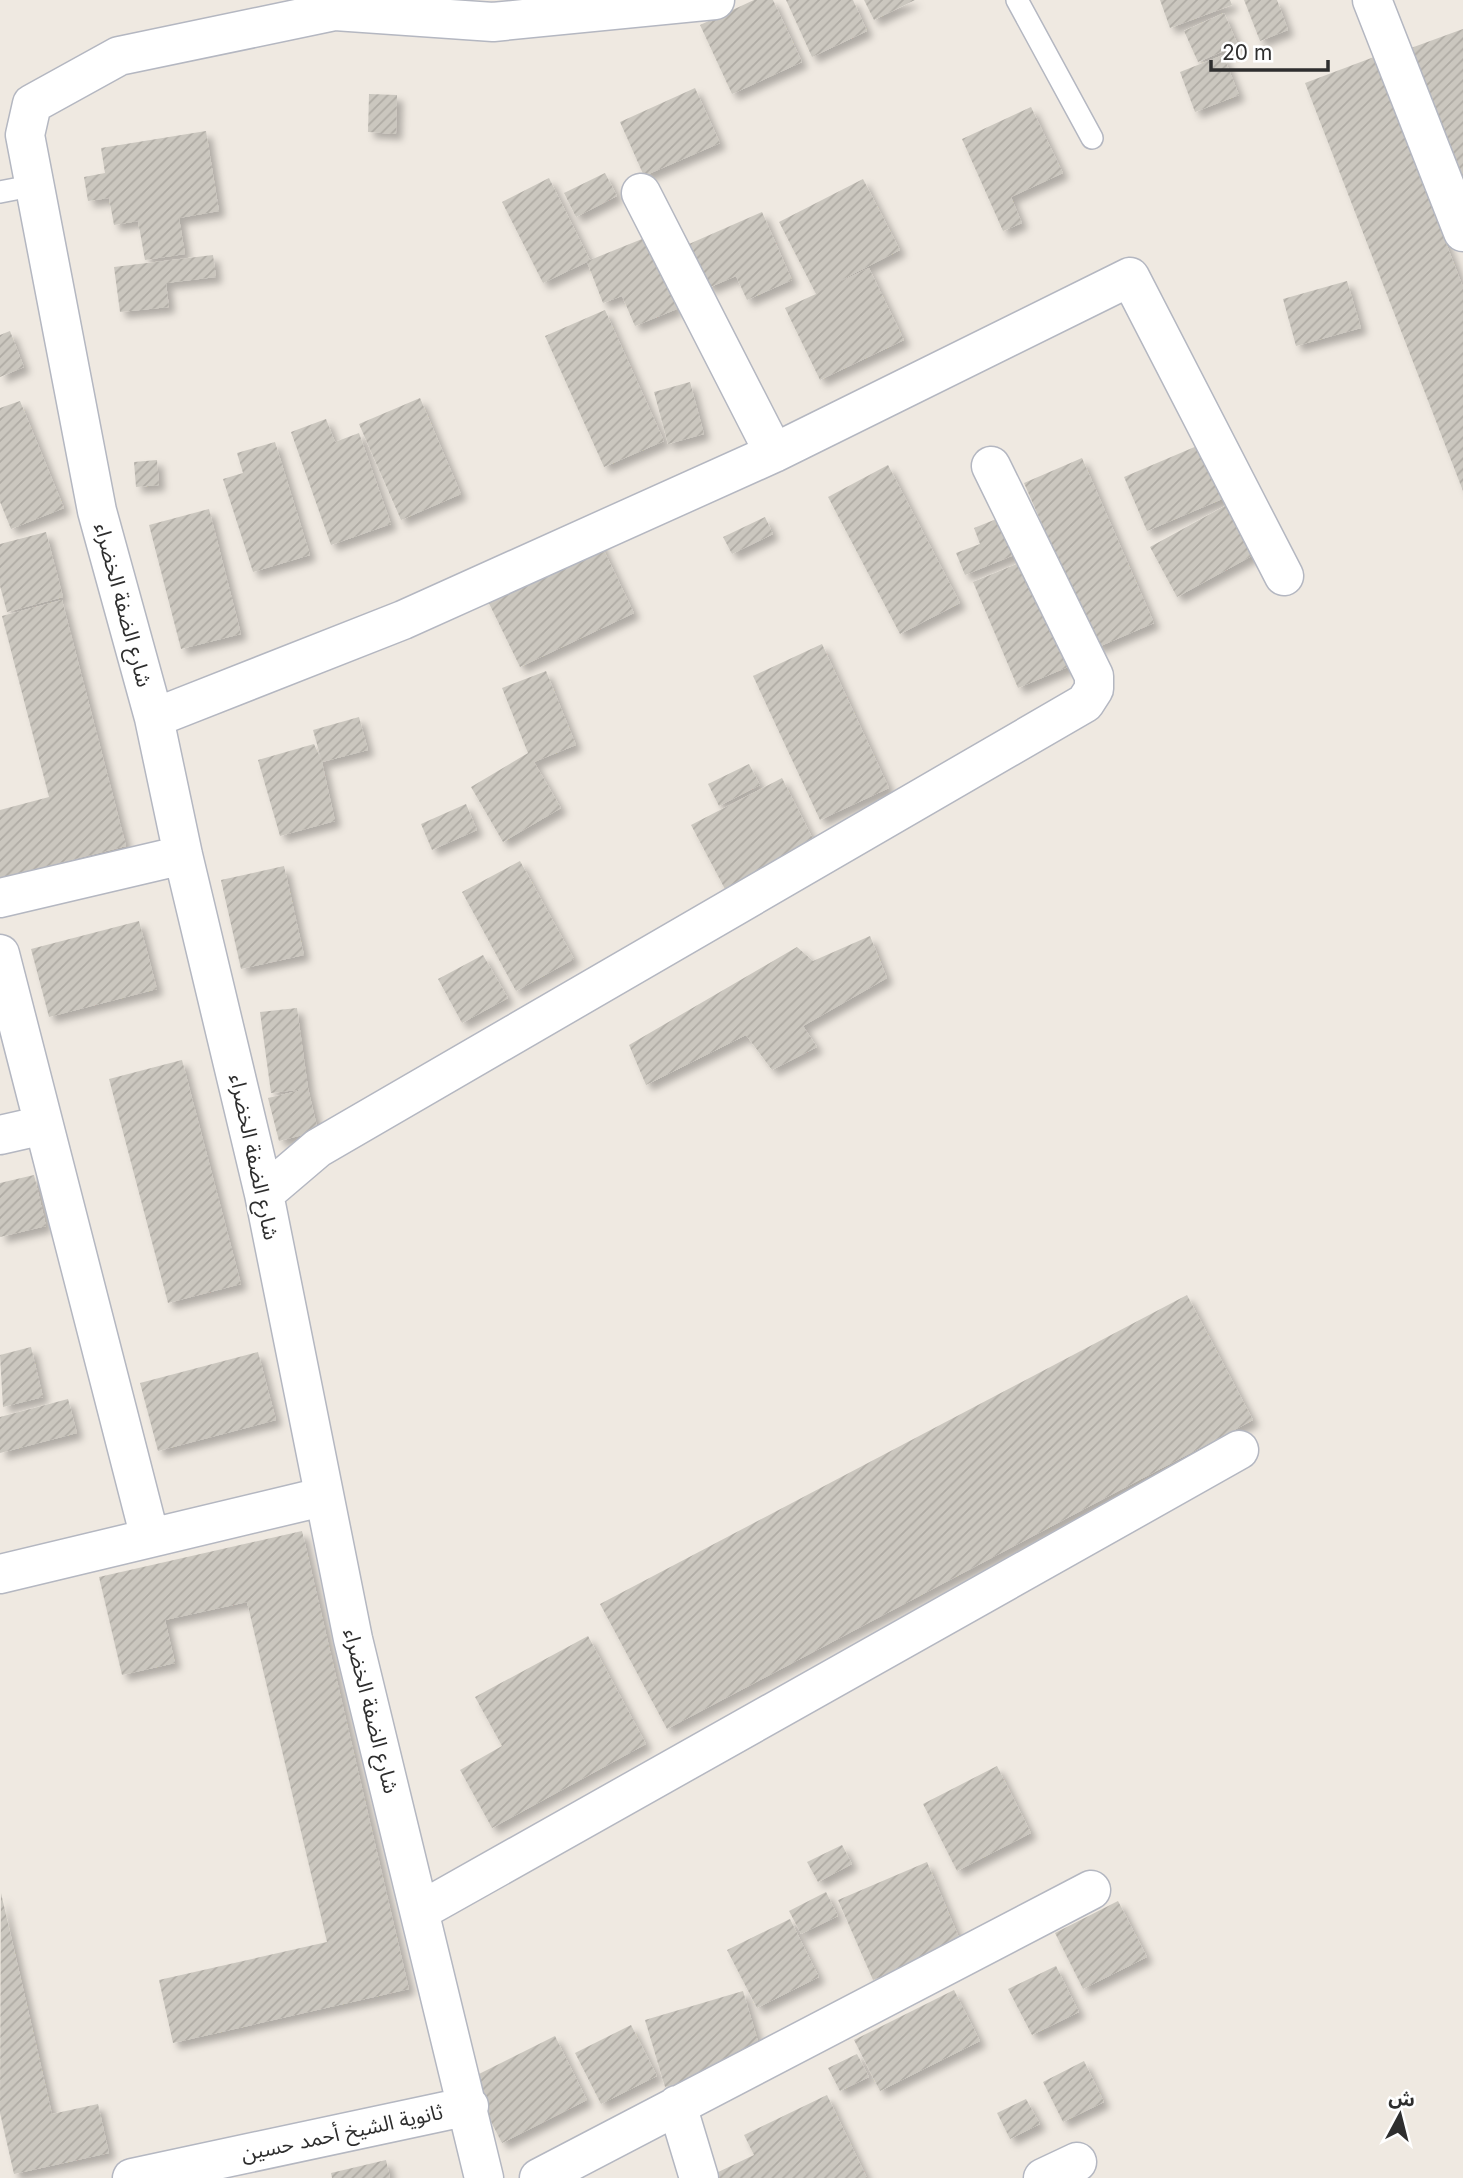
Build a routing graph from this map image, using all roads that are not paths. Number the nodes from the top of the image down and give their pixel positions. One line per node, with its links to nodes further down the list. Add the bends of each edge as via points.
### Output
1 (715, 0): 5 (street, شارع الضفة الخضراء, via 494,22 335,11 119,56 32,104)
2 (1017, 0): 4 (lane)
3 (1372, 0): 7 (street)
4 (1092, 138)
5 (18, 189): 11 (street, شارع الضفة الخضراء, via 97,511)
6 (641, 193): 8 (street)
7 (1463, 232)
8 (774, 453): 10 (street, via 1130,277); 11 (street, via 403,620)
9 (991, 466): 17 (street, via 1094,676 1094,689 1085,703 318,1148)
10 (1284, 576)
11 (154, 718): 12 (street, شارع الضفة الخضراء)
12 (183, 855): 13 (street); 17 (street, شارع الضفة الخضراء)
13 (0, 898)
14 (0, 954): 15 (street)
15 (44, 1125): 16 (street); 20 (street)
16 (0, 1135)
17 (264, 1194): 19 (street, شارع الضفة الخضراء)
18 (1238, 1450): 23 (street)
19 (322, 1497): 20 (street); 23 (street, شارع الضفة الخضراء)
20 (149, 1538): 21 (street)
21 (0, 1574)
22 (1091, 1890): 24 (street)
23 (420, 1911): 25 (street, شارع الضفة الخضراء)
24 (677, 2105): 29 (street); 30 (street)
25 (469, 2106): 27 (street, ثانوية الشيخ أحمد حسين); 28 (street, شارع الضفة الخضراء)
26 (1076, 2162): 31 (street)
27 (132, 2178)
28 (484, 2178)
29 (539, 2178)
30 (699, 2178)
31 (1042, 2178)

